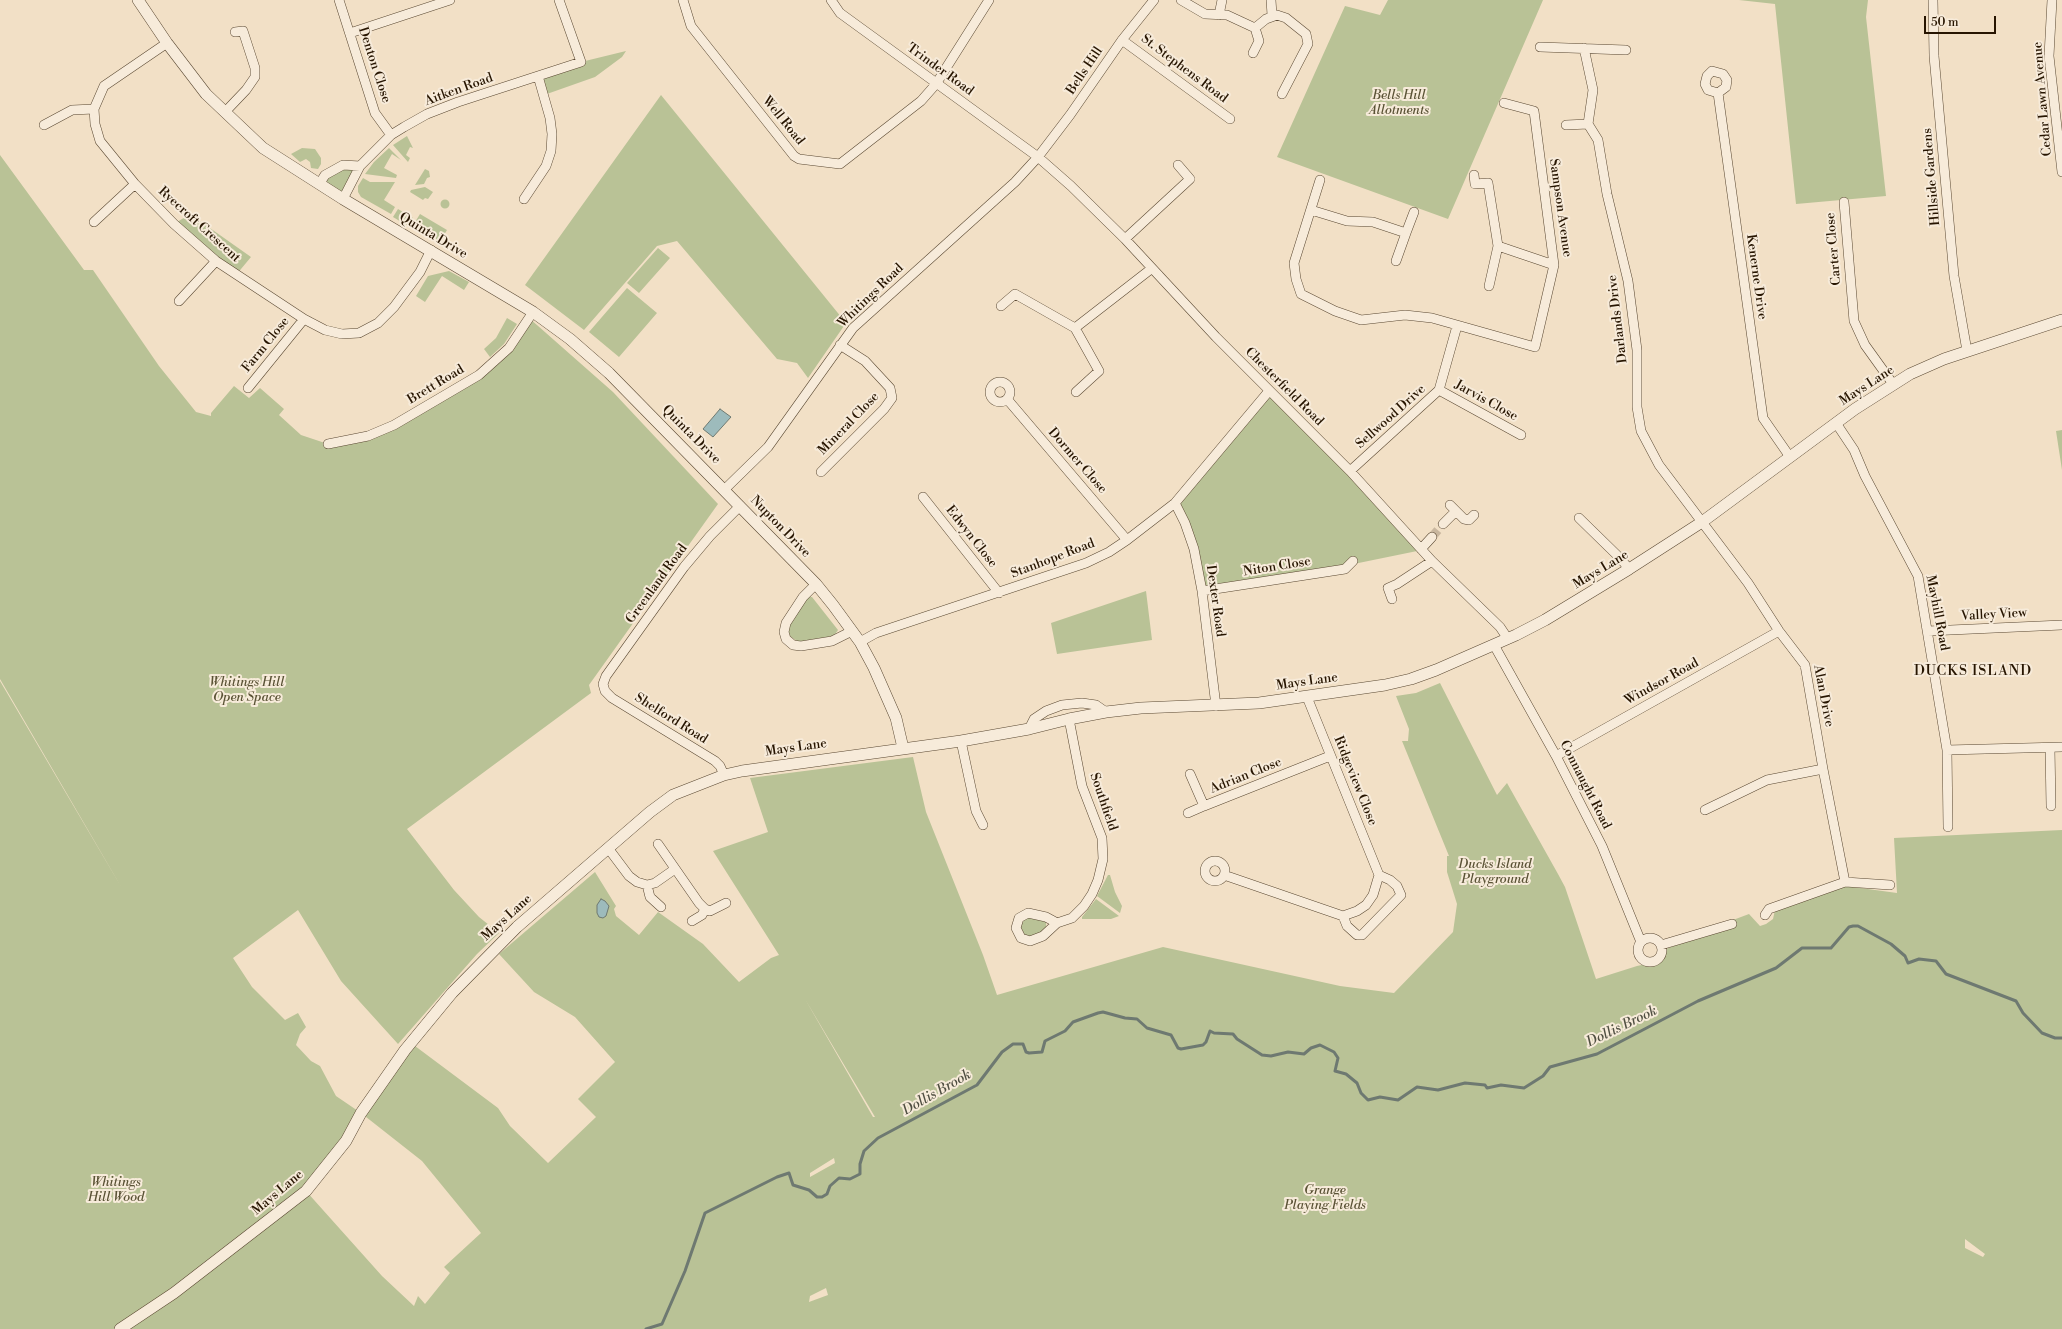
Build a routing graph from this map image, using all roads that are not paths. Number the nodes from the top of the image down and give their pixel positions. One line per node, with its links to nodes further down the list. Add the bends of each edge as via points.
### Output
1 (138, 0): 20 (street, Quinta Drive)
2 (339, 0): 18 (street, Denton Close)
3 (449, 0): 18 (street)
4 (559, 0): 25 (street, Aitken Road, via 581,62)
5 (831, 0): 26 (street, Trinder Road, via 840,14)
6 (988, 0): 26 (street, Well Road)
7 (1154, 0): 19 (street, Bells Hill)
8 (1181, 0): 14 (street, via 1205,14)
9 (1222, 0): 14 (street)
10 (1271, 0): 15 (street)
11 (1933, 0): 68 (street, Hillside Gardens, via 1934,56 1954,276)
12 (2052, 0): 40 (street, Cedar Lawn Avenue, via 2049,56)
13 (685, 1): 26 (street, Well Road, via 691,26 799,160 840,164 845,162 912,109)
14 (1219, 15): 16 (street, via 1227,15)
15 (1272, 15): 16 (street); 28 (street, via 1286,18 1303,30 1308,39 1308,44)
16 (1255, 28): 24 (street, via 1259,41)
17 (234, 32): 31 (street, via 243,31 255,68 255,77)
18 (350, 33): 36 (street, Denton Close, via 375,113)
19 (1122, 40): 32 (street, St. Stephens Road); 37 (street, Bells Hill, via 1070,116)
20 (167, 43): 30 (street, via 104,86); 31 (street, Quinta Drive, via 206,94)
21 (1540, 47): 22 (street)
22 (1584, 48): 23 (street); 33 (street, via 1593,90)
23 (1626, 50)
24 (1253, 53)
25 (538, 76): 36 (street, Aitken Road, via 427,114); 46 (street, via 550,118 551,151 546,166)
26 (936, 84): 37 (street, Trinder Road)
27 (1718, 93): 78 (street, Kenerne Drive, via 1762,418)
28 (1282, 94)
29 (1504, 103): 57 (street, Sampson Avenue, via 1534,111)
30 (94, 109): 34 (street, via 72,110); 44 (street, Ryecroft Crescent, via 100,141)
31 (225, 112): 43 (street, Quinta Drive, via 263,148 308,178)
32 (1230, 120)
33 (1588, 124): 35 (street); 87 (street, Darlands Drive, via 1598,140 1607,194 1628,281 1637,350 1637,407 1641,431 1659,465)
34 (44, 125)
35 (1566, 125)
36 (391, 135): 39 (street, Aitken Road)
37 (1038, 157): 52 (street, Chesterfield Road); 67 (street, Whitings Road, via 1015,182 865,317)
38 (1178, 165): 52 (street, via 1190,179)
39 (360, 166): 43 (street, via 343,165 325,175); 45 (street, Aitken Road)
40 (2062, 172)
41 (1474, 174): 53 (street, via 1475,184 1488,183)
42 (1320, 180): 48 (street)
43 (320, 183): 45 (street, Quinta Drive)
44 (135, 184): 50 (street); 55 (street, Ryecroft Crescent, via 174,224)
45 (343, 199): 54 (street, Quinta Drive)
46 (524, 199)
47 (1844, 202): 69 (street, Carter Close, via 1854,321)
48 (1311, 210): 51 (street, via 1347,221 1373,222); 65 (street, via 1294,263 1301,294 1334,311 1361,320 1405,315 1432,318)
49 (1414, 212): 51 (street)
50 (94, 222)
51 (1406, 233): 56 (street)
52 (1124, 238): 58 (street, Chesterfield Road)
53 (1498, 246): 57 (street); 59 (street)
54 (430, 250): 62 (street, Quinta Drive); 63 (street, Ryecroft Crescent, via 420,272 394,307 378,323 359,333 342,334 325,330)
55 (216, 261): 60 (street); 63 (street, Ryecroft Crescent)
56 (1396, 261)
57 (1554, 265): 65 (street, Sampson Avenue, via 1535,347)
58 (1151, 269): 66 (street); 72 (street, Chesterfield Road)
59 (1489, 286)
60 (179, 301)
61 (1001, 306): 66 (street, via 1015,294)
62 (533, 312): 77 (street, Brett Road, via 509,348 479,375 394,425 368,436); 81 (street, Quinta Drive, via 571,339 610,373)
63 (304, 319): 70 (street, Farm Close)
64 (2062, 320): 68 (street, Mays Lane)
65 (1457, 326): 71 (street, Sellwood Drive)
66 (1075, 328): 73 (street, via 1099,371)
67 (840, 345): 80 (street, Mineral Close, via 865,361 890,388 892,398); 81 (street, Whitings Road, via 768,447)
68 (1967, 351): 69 (street, Mays Lane, via 1928,366)
69 (1893, 384): 75 (street, Mays Lane)
70 (248, 388)
71 (1440, 390): 76 (street, Jarvis Close); 79 (street, Sellwood Drive)
72 (1269, 391): 79 (street, Chesterfield Road); 83 (street, Stanhope Road)
73 (1076, 392)
74 (1007, 399): 90 (street, Dormer Close)
75 (1836, 423): 78 (street, Mays Lane); 102 (street, Mayhill Road, via 1854,450 1864,476 1918,576)
76 (1521, 435)
77 (328, 444)
78 (1790, 457): 87 (street, Mays Lane)
79 (1350, 471): 91 (street, Chesterfield Road)
80 (821, 472)
81 (725, 489): 84 (street, Nupton Drive)
82 (923, 497): 97 (street, Edwyn Close)
83 (1175, 503): 90 (street, Stanhope Road); 96 (street, Dexter Road, via 1194,549)
84 (740, 506): 95 (street, Nupton Drive); 106 (street, Greenland Road, via 710,536 684,568 606,676)
85 (1474, 515): 88 (street, via 1469,520 1464,519 1453,508)
86 (1579, 518): 94 (street)
87 (1702, 522): 94 (street, Mays Lane); 101 (street, Alan Drive, via 1748,582)
88 (1444, 524)
89 (1432, 537): 91 (street)
90 (1127, 540): 97 (street, Stanhope Road, via 1086,563)
91 (1421, 549): 93 (street, Chesterfield Road)
92 (1353, 561): 96 (street, Niton Close, via 1345,569)
93 (1432, 561): 98 (street, via 1388,588); 103 (street, Chesterfield Road, via 1500,627)
94 (1629, 569): 103 (street, Mays Lane, via 1545,620)
95 (816, 584): 100 (street, Nupton Drive); 100 (street, via 803,597 786,623 786,639 793,645 801,646 832,641)
96 (1202, 591): 108 (street, Dexter Road)
97 (998, 593): 104 (street, Stanhope Road, via 876,633)
98 (1392, 599)
99 (2062, 625): 102 (street, Valley View)
100 (852, 631): 104 (street, Nupton Drive)
101 (1779, 631): 118 (street, Windsor Road); 119 (street, Alan Drive, via 1805,665)
102 (1928, 631): 116 (street, Mayhill Road)
103 (1508, 639): 105 (street, Mays Lane)
104 (860, 642): 114 (street, Nupton Drive, via 896,718)
105 (1494, 645): 107 (street, Mays Lane, via 1411,679); 118 (street, Connaught Road)
106 (603, 684): 121 (street, Shelford Road, via 605,691 612,698 715,761)
107 (1307, 697): 108 (street, Mays Lane); 117 (street, Ridgeview Close)
108 (1216, 706): 109 (street, Mays Lane, via 1141,708)
109 (1106, 712): 110 (street, Mays Lane); 111 (street, via 1096,705 1062,705 1034,719)
110 (1069, 719): 111 (street, Mays Lane); 142 (street, Southfield, via 1082,786 1102,838 1103,859 1098,880 1084,906 1072,918)
111 (1029, 729): 112 (street, Mays Lane)
112 (961, 741): 114 (street, Mays Lane); 126 (street, via 976,811)
113 (2062, 747): 115 (street)
114 (903, 748): 121 (street, Mays Lane)
115 (2050, 748): 116 (street); 123 (street)
116 (1947, 750): 127 (street, Mayhill Road)
117 (1330, 756): 122 (street, Adrian Close); 132 (street, Ridgeview Close)
118 (1556, 756): 144 (street, Connaught Road, via 1602,846)
119 (1823, 769): 124 (street, via 1767,780); 133 (street, Alan Drive)
120 (1190, 774): 122 (street, Adrian Close)
121 (724, 775): 129 (street, Mays Lane, via 666,799)
122 (1204, 806): 125 (street)
123 (2051, 806)
124 (1705, 810)
125 (1188, 813)
126 (982, 825)
127 (1948, 827)
128 (658, 844): 130 (street)
129 (608, 848): 134 (street, via 629,876); 146 (street, Mays Lane, via 505,938 452,993 405,1050 361,1113 346,1141 306,1191 174,1293)
130 (675, 868): 134 (street, via 655,883); 138 (street)
131 (1224, 875): 140 (street)
132 (1379, 875): 140 (street, via 1373,895 1366,905); 140 (street, via 1397,886 1401,895 1362,935 1357,935 1347,926)
133 (1845, 882): 135 (street); 139 (street, via 1769,909)
134 (647, 885): 137 (street, via 650,897)
135 (1890, 885)
136 (726, 903): 138 (street, via 710,911)
137 (661, 907)
138 (706, 909): 141 (street)
139 (1765, 915)
140 (1343, 916)
141 (692, 921)
142 (1057, 923)
143 (1732, 924): 145 (street)
144 (1642, 942): 145 (street, via 1652,938); 145 (street, Connaught Road, via 1638,949 1640,956 1651,962 1659,958)
145 (1661, 945)
146 (120, 1329)

